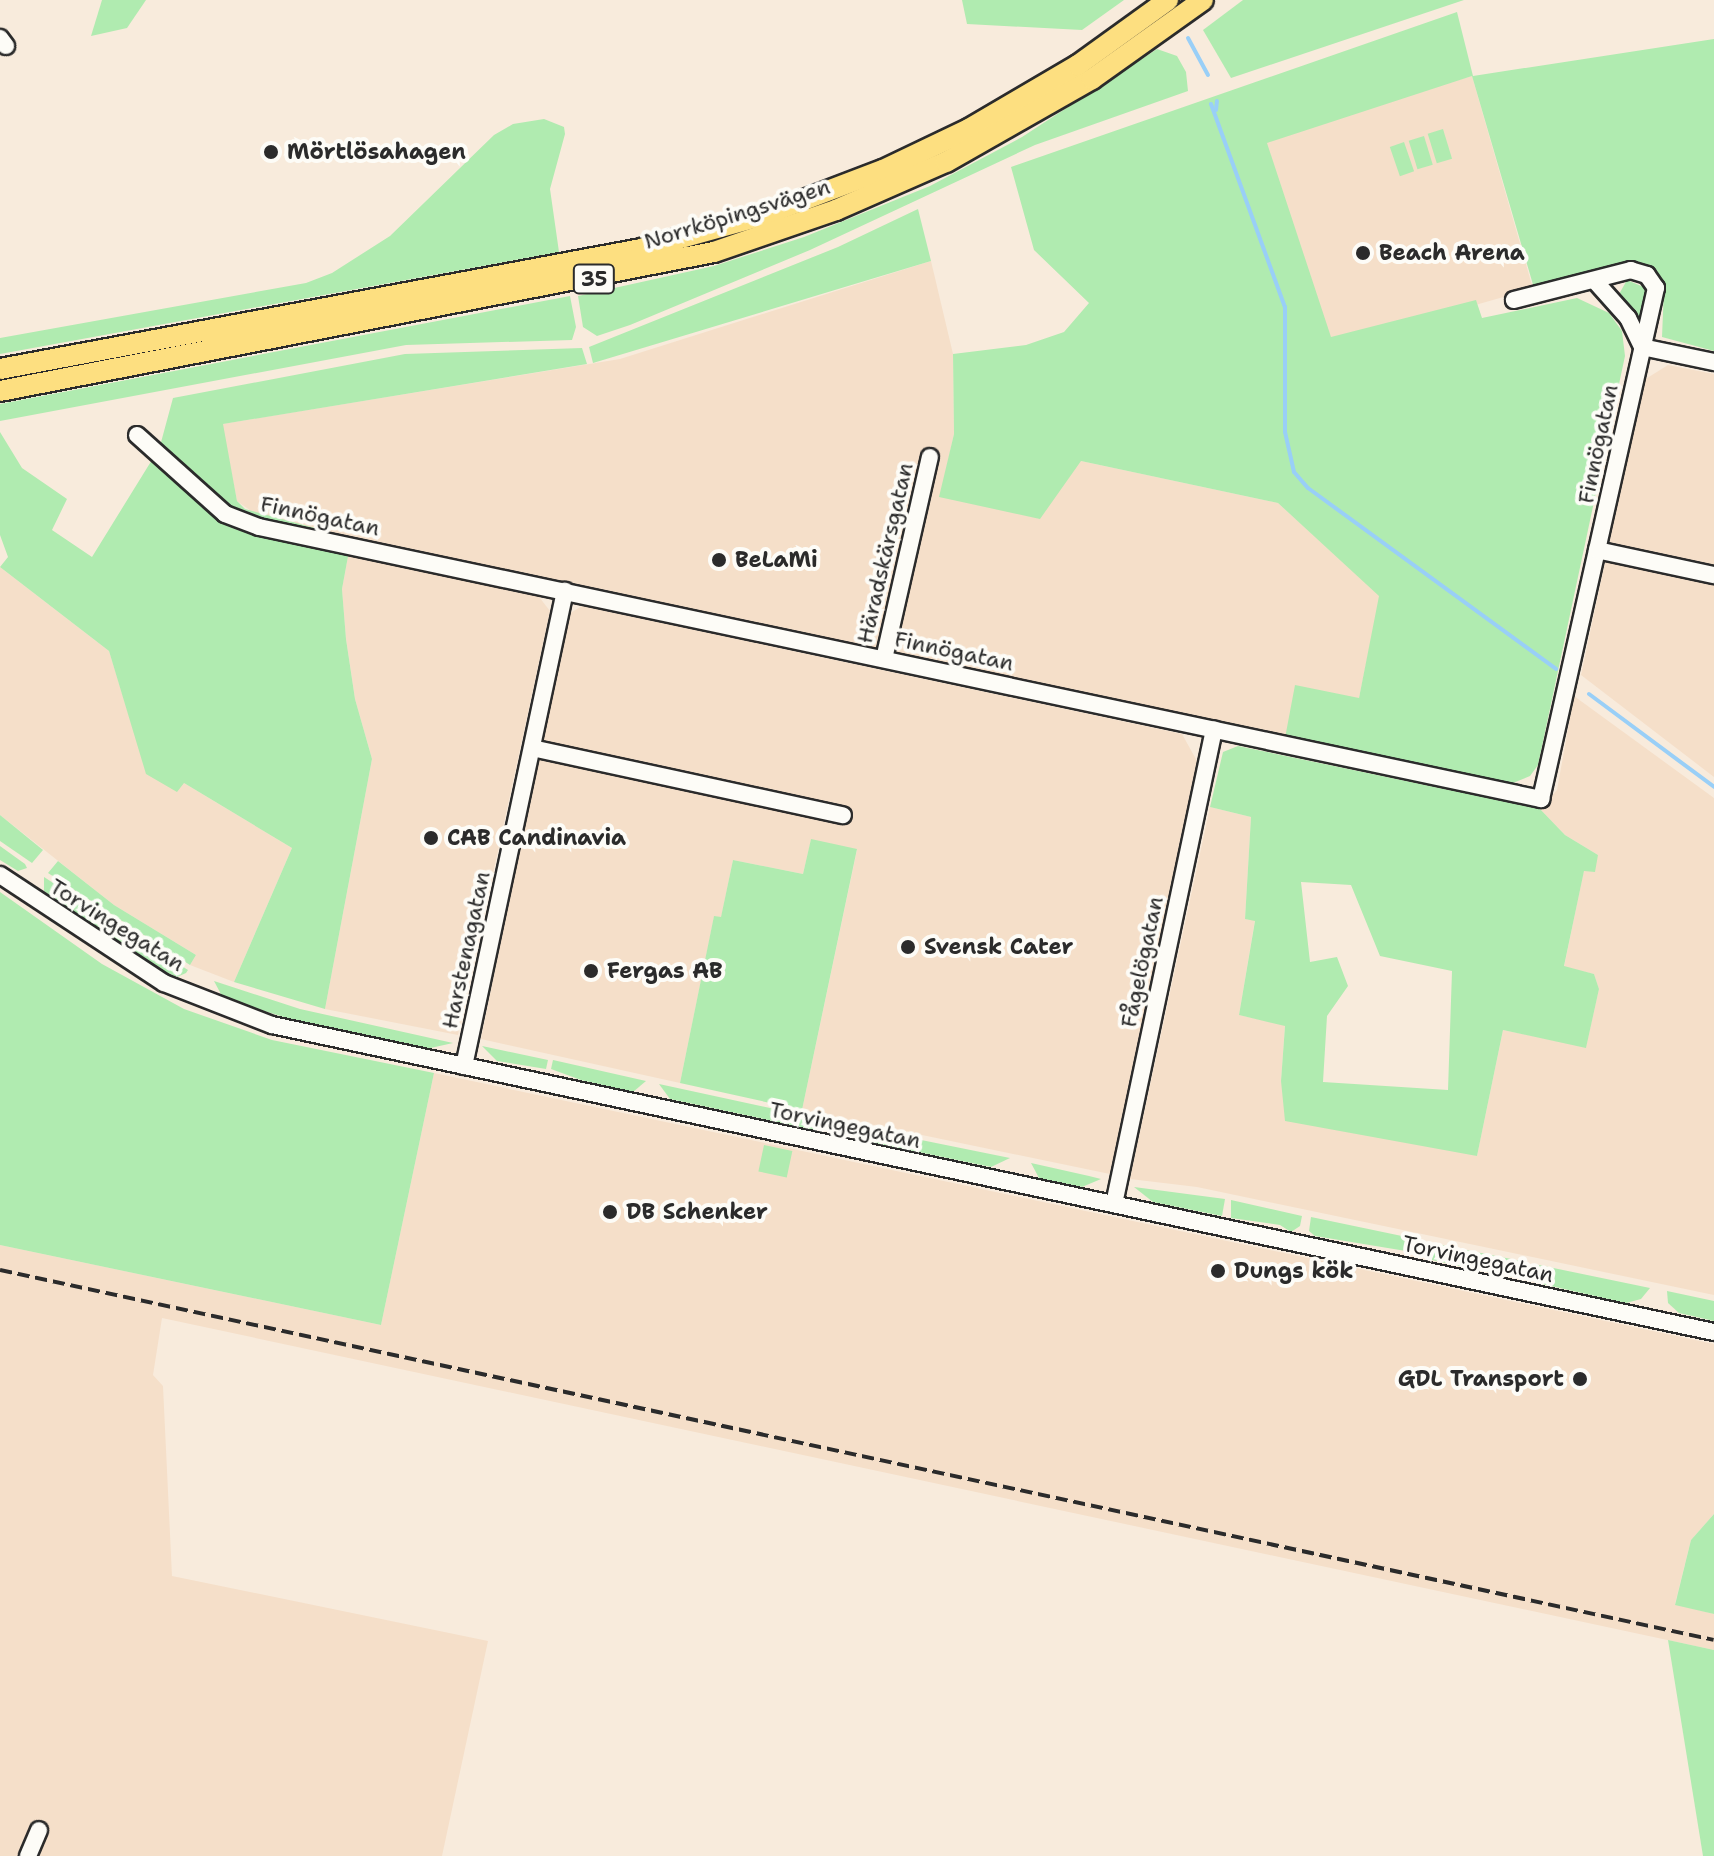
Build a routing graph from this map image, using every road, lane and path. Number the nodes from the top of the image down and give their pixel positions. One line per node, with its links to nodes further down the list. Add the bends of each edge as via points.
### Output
1 (1168, 0): 7 (main road, Norrköpingsvägen / 35, via 1078,65 969,129 883,170 767,214 626,252)
2 (1203, 0): 8 (main road, Norrköpingsvägen / 35, via 1092,79 970,150 836,210 714,252)
3 (1594, 280): 4 (street, Finnögatan); 5 (street, via 1628,318); 5 (street, Finnögatan, via 1631,270 1652,280 1652,323)
4 (1514, 300)
5 (1642, 347): 6 (street); 11 (street, Finnögatan)
6 (1714, 362)
7 (0, 369)
8 (0, 391)
9 (137, 435): 13 (street, Finnögatan, via 209,502 241,522)
10 (930, 457): 14 (street, Häradskärsgatan)
11 (1597, 550): 12 (street); 15 (street, Finnögatan, via 1541,799)
12 (1714, 575)
13 (565, 591): 14 (street, Finnögatan); 16 (street, Harstenagatan)
14 (884, 659): 15 (street, Finnögatan)
15 (1214, 729): 20 (street, Fågelögatan)
16 (532, 748): 17 (street); 19 (street, Harstenagatan)
17 (843, 815)
18 (0, 875): 19 (street, Torvingegatan, via 112,953 216,1006 272,1025)
19 (464, 1066): 20 (street, Torvingegatan)
20 (1114, 1204): 21 (street, Torvingegatan)
21 (1714, 1332)
22 (39, 1830): 23 (street)
23 (28, 1856)

